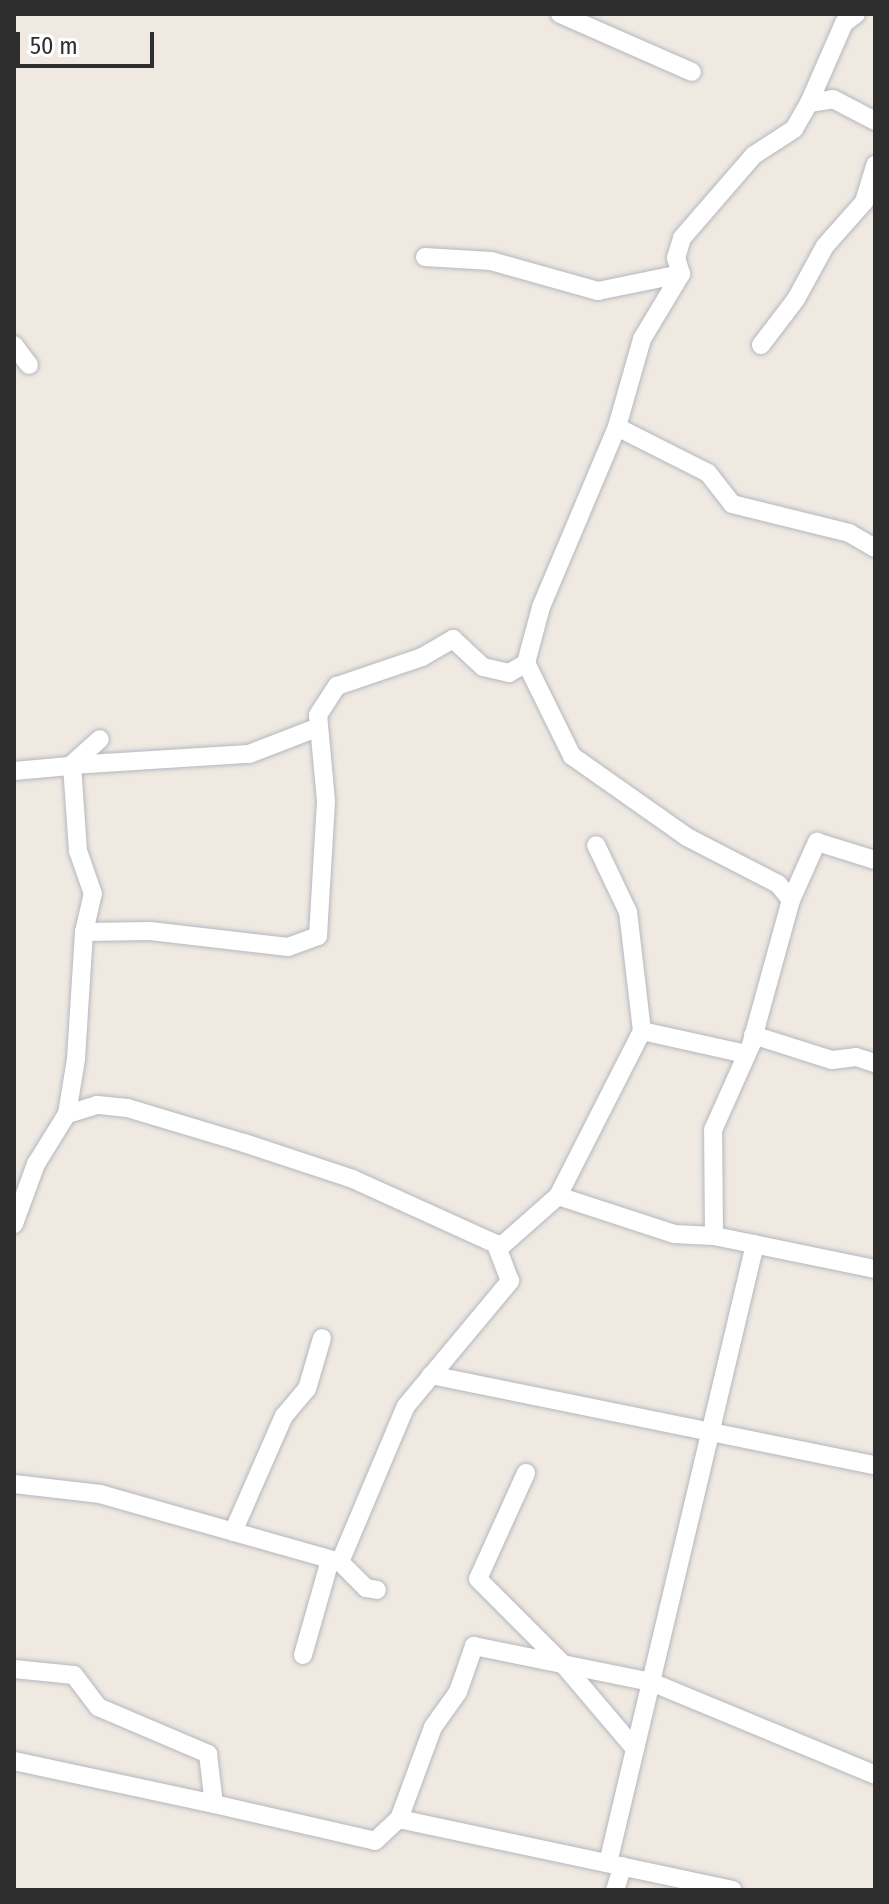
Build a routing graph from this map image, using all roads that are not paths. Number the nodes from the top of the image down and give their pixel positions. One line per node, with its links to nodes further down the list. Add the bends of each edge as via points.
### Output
1 (560, 14): 3 (street)
2 (856, 14): 4 (street, via 844,23)
3 (692, 72)
4 (809, 103): 5 (street, via 833,99); 8 (street, via 794,129 754,155 682,238 676,258)
5 (875, 121)
6 (874, 177): 10 (street, via 864,202 825,246 796,299)
7 (425, 257): 8 (street, via 491,261 598,291)
8 (681, 274): 12 (street, via 642,339)
9 (14, 345): 11 (street)
10 (761, 345)
11 (29, 365)
12 (617, 427): 13 (street, via 708,473 732,504 849,533); 14 (street, via 541,607)
13 (875, 548)
14 (526, 663): 15 (street, via 509,673 483,667 453,639 422,657 337,686 318,715); 21 (street, via 572,756 687,837 778,884)
15 (319, 727): 17 (street, via 249,754); 22 (street, via 326,801 318,936 288,947 150,931)
16 (100, 739): 17 (street)
17 (72, 765): 18 (street); 22 (street, via 78,851 93,894)
18 (14, 771)
19 (596, 845): 23 (street, via 628,912)
20 (875, 860): 21 (street, via 817,842)
21 (791, 900): 24 (street)
22 (84, 932): 27 (street)
23 (642, 1031): 25 (street); 28 (street)
24 (753, 1035): 25 (street); 26 (street, via 832,1060 856,1057)
25 (746, 1054): 30 (street, via 713,1130)
26 (875, 1063)
27 (67, 1114): 29 (street, via 36,1164); 32 (street, via 97,1105 127,1108 244,1143 353,1179)
28 (558, 1196): 30 (street, via 674,1234); 32 (street)
29 (14, 1224)
30 (714, 1236): 31 (street)
31 (755, 1244): 33 (street); 36 (street)
32 (498, 1249): 35 (street, via 510,1281)
33 (875, 1269)
34 (322, 1338): 40 (street, via 307,1389 284,1416)
35 (431, 1375): 36 (street); 41 (street, via 406,1406)
36 (711, 1429): 37 (street); 46 (street)
37 (875, 1465)
38 (526, 1473): 44 (street, via 478,1579)
39 (14, 1484): 40 (street, via 100,1494)
40 (233, 1532): 41 (street)
41 (335, 1561): 42 (street, via 366,1588); 43 (street)
42 (377, 1590)
43 (303, 1655)
44 (563, 1664): 46 (street); 47 (street); 51 (street, via 474,1646 458,1692 433,1727)
45 (14, 1669): 50 (street, via 74,1675 98,1707 208,1754)
46 (651, 1682): 47 (street); 49 (street)
47 (635, 1749): 52 (street)
48 (14, 1761): 50 (street)
49 (875, 1775)
50 (214, 1804): 51 (street, via 375,1841)
51 (399, 1819): 52 (street)
52 (616, 1864): 53 (street); 54 (street)
53 (615, 1890)
54 (733, 1890)

